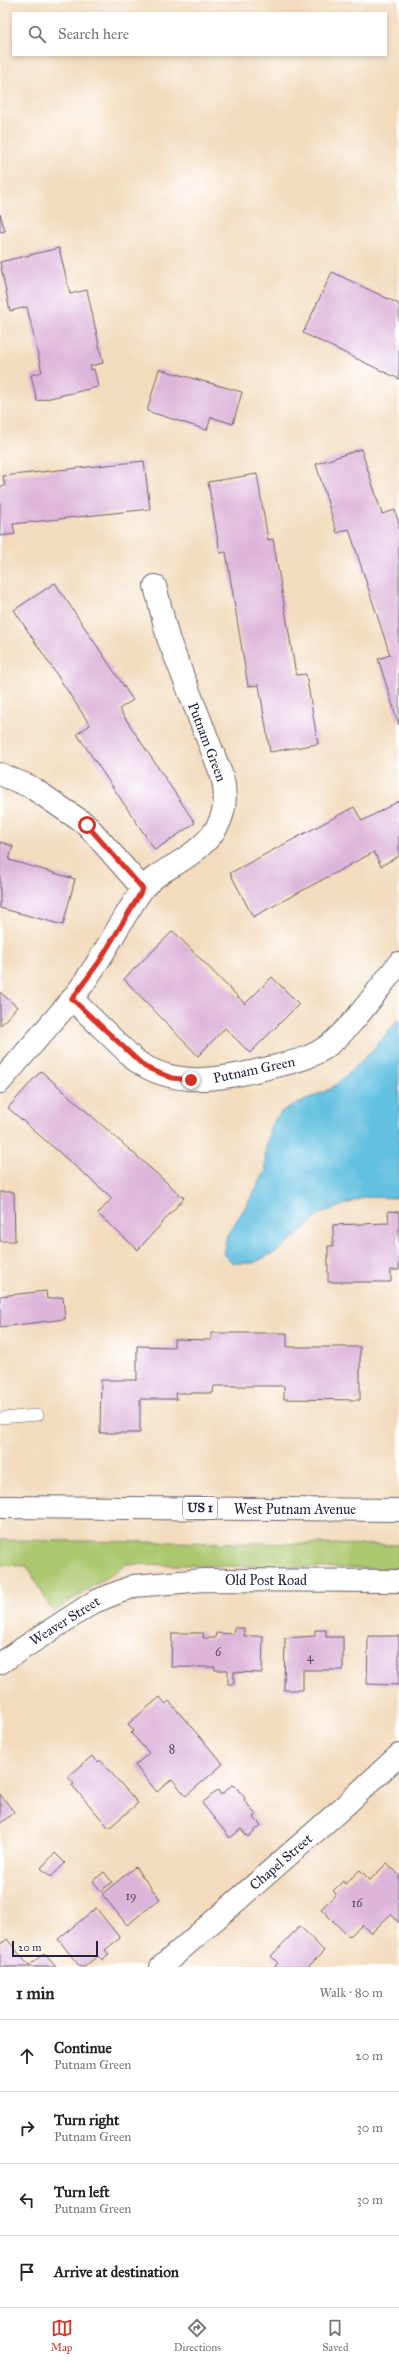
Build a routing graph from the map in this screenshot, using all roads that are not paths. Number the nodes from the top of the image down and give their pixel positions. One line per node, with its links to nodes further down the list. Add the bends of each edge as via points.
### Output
1 (155, 586): 3 (street, Putnam Green, via 168,638 222,776 226,796 221,818 211,838 197,851 155,877)
2 (0, 774): 3 (street, via 40,792 87,825)
3 (143, 889): 5 (street, Putnam Green, via 99,962)
4 (399, 963): 5 (street, Putnam Green, via 339,1037 315,1054 289,1063 210,1080 172,1078 145,1067)
5 (72, 999): 6 (street, Putnam Green)
6 (0, 1082)
7 (38, 1415): 8 (lane)
8 (0, 1418)
9 (0, 1507): 10 (street, West Putnam Avenue / US 1)
10 (399, 1510)
11 (399, 1581): 12 (street, Old Post Road, via 204,1580)
12 (134, 1586): 13 (street, Weaver Street, via 94,1602)
13 (0, 1663)
14 (399, 1755): 15 (street, Chapel Street)
15 (161, 1967)

